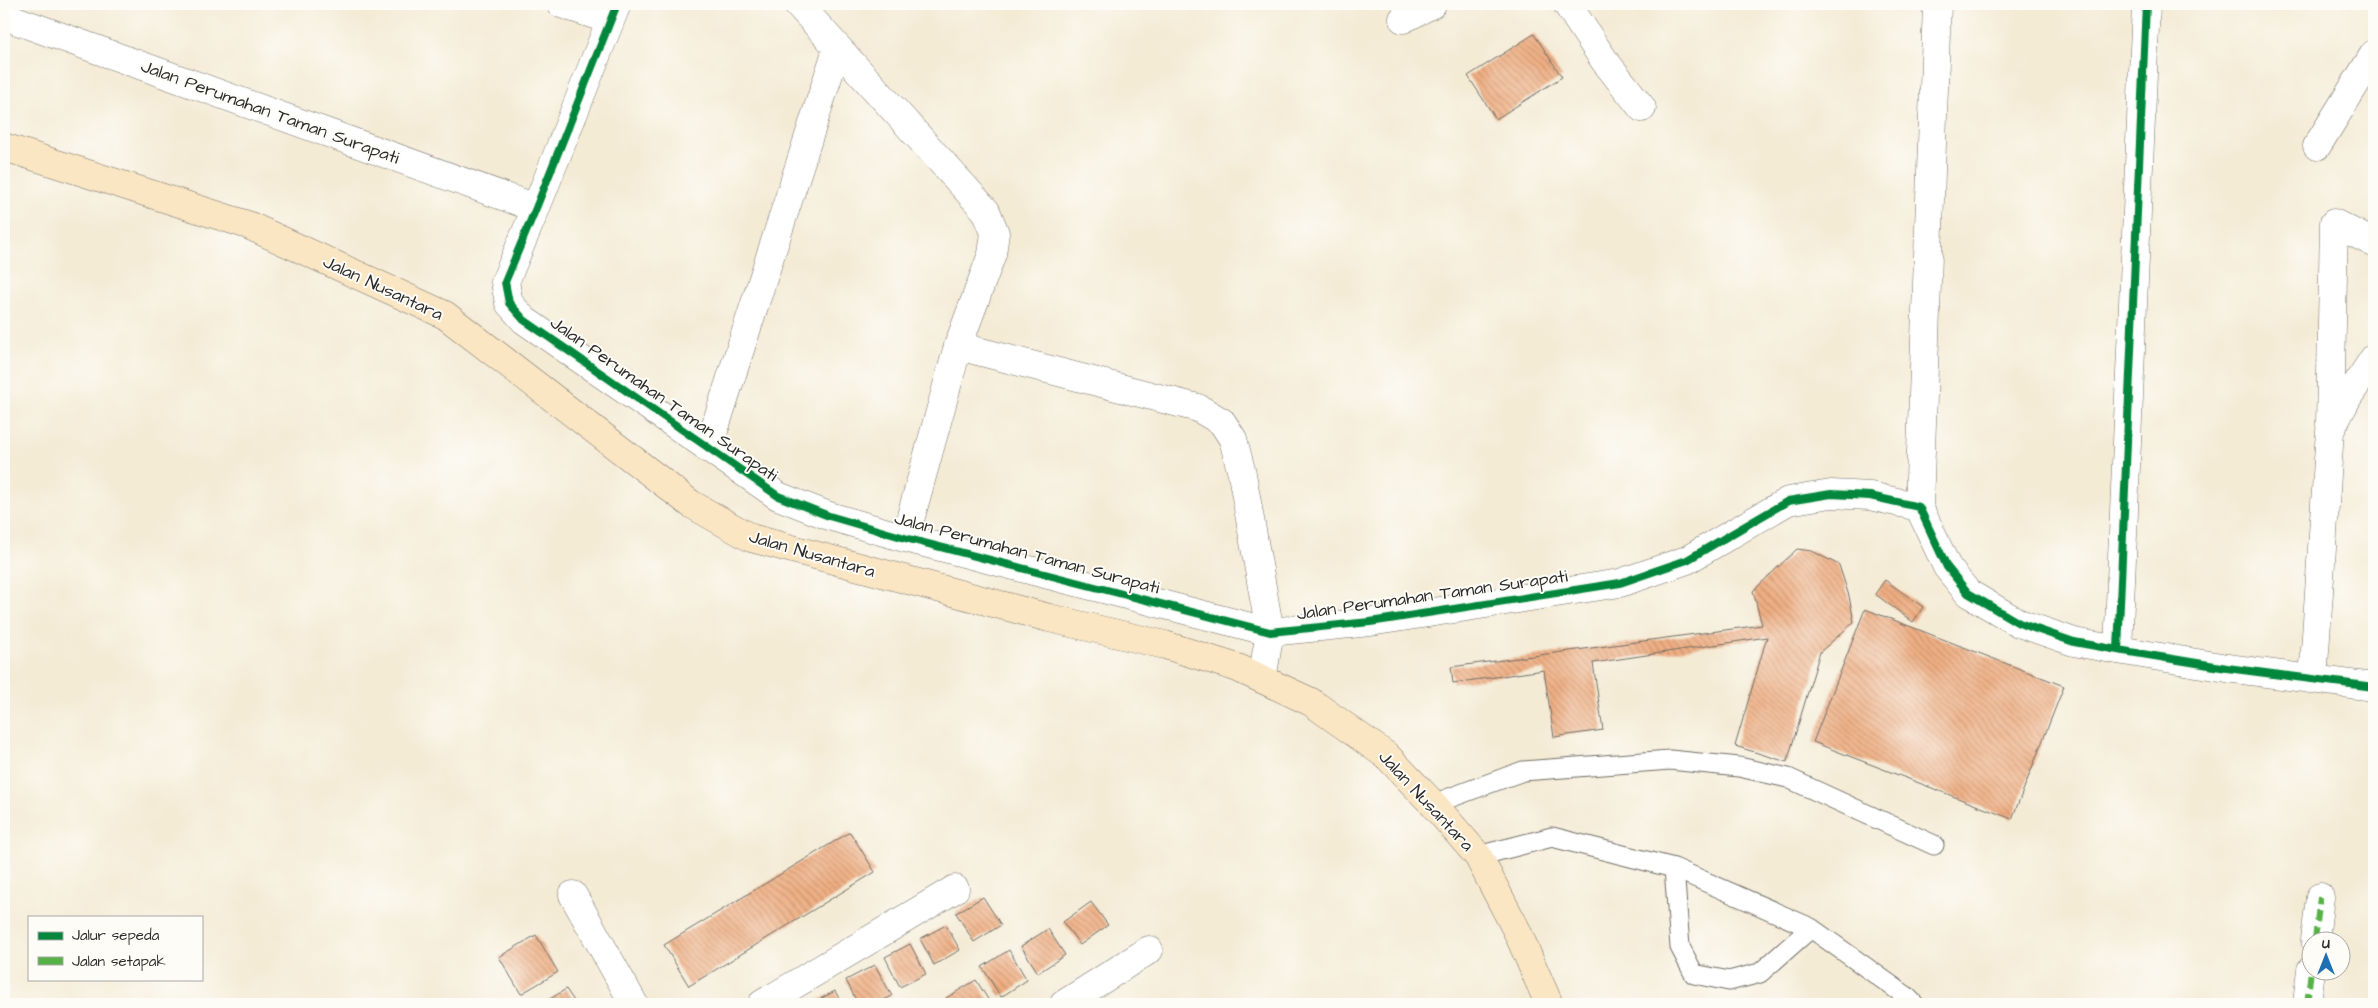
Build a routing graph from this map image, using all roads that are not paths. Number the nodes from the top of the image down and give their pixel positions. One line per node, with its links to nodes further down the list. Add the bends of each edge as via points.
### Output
1 (561, 4): 7 (street, Jalan Perumahan Taman Surapati)
2 (798, 4): 10 (street, Jalan Perumahan Taman Surapati)
3 (1432, 4): 9 (street)
4 (1567, 4): 12 (street, via 1604,60)
5 (1937, 4): 21 (street)
6 (2146, 4): 24 (street)
7 (614, 12): 15 (street, Jalan Perumahan Taman Surapati)
8 (4, 16): 15 (street, Jalan Perumahan Taman Surapati)
9 (1403, 19)
10 (837, 49): 17 (street, Jalan Perumahan Taman Surapati, via 986,211 994,233 992,254); 20 (street, Jalan Perumahan Taman Surapati)
11 (2374, 54): 13 (street)
12 (1642, 108)
13 (2317, 146)
14 (4, 147): 25 (street, Jalan Nusantara, via 248,225 445,315 691,504 751,538 1030,613 1164,645 1238,668)
15 (536, 208): 20 (street, Jalan Perumahan Taman Surapati, via 505,282 509,303 524,320)
16 (2374, 243): 19 (street, via 2334,223)
17 (958, 346): 22 (street, Jalan Perumahan Taman Surapati); 23 (street, via 1198,408 1222,422 1233,439 1242,474)
18 (2374, 358): 19 (street)
19 (2330, 431): 26 (street)
20 (708, 449): 22 (street, Jalan Perumahan Taman Surapati, via 778,496 829,516)
21 (1919, 507): 23 (street, Jalan Perumahan Taman Surapati, via 1870,496 1831,494 1788,501 1687,560 1620,583 1370,622); 24 (street, via 1947,567 1968,593 2019,623 2074,642)
22 (905, 538): 23 (street, Jalan Perumahan Taman Surapati)
23 (1270, 632): 25 (street)
24 (2118, 650): 26 (street)
25 (1262, 679): 28 (street, Jalan Nusantara, via 1311,702 1355,732 1387,756)
26 (2312, 680): 27 (street)
27 (2374, 687)
28 (1433, 804): 29 (lane, via 1523,771 1670,760 1739,767 1788,778); 30 (street, Jalan Nusantara)
29 (1934, 845)
30 (1478, 856): 31 (lane, via 1552,837); 42 (street, Jalan Nusantara, via 1517,931)
31 (1674, 868): 35 (lane); 35 (lane, via 1680,947 1694,974 1730,981 1760,973)
32 (955, 889): 40 (street)
33 (573, 895): 39 (street)
34 (2320, 897): 36 (street)
35 (1811, 928): 43 (lane)
36 (2316, 930)
37 (1149, 950): 41 (street)
38 (2310, 980): 44 (street)
39 (634, 1004)
40 (762, 1004)
41 (1064, 1004)
42 (1549, 1004)
43 (1914, 1004)
44 (2307, 1004)

